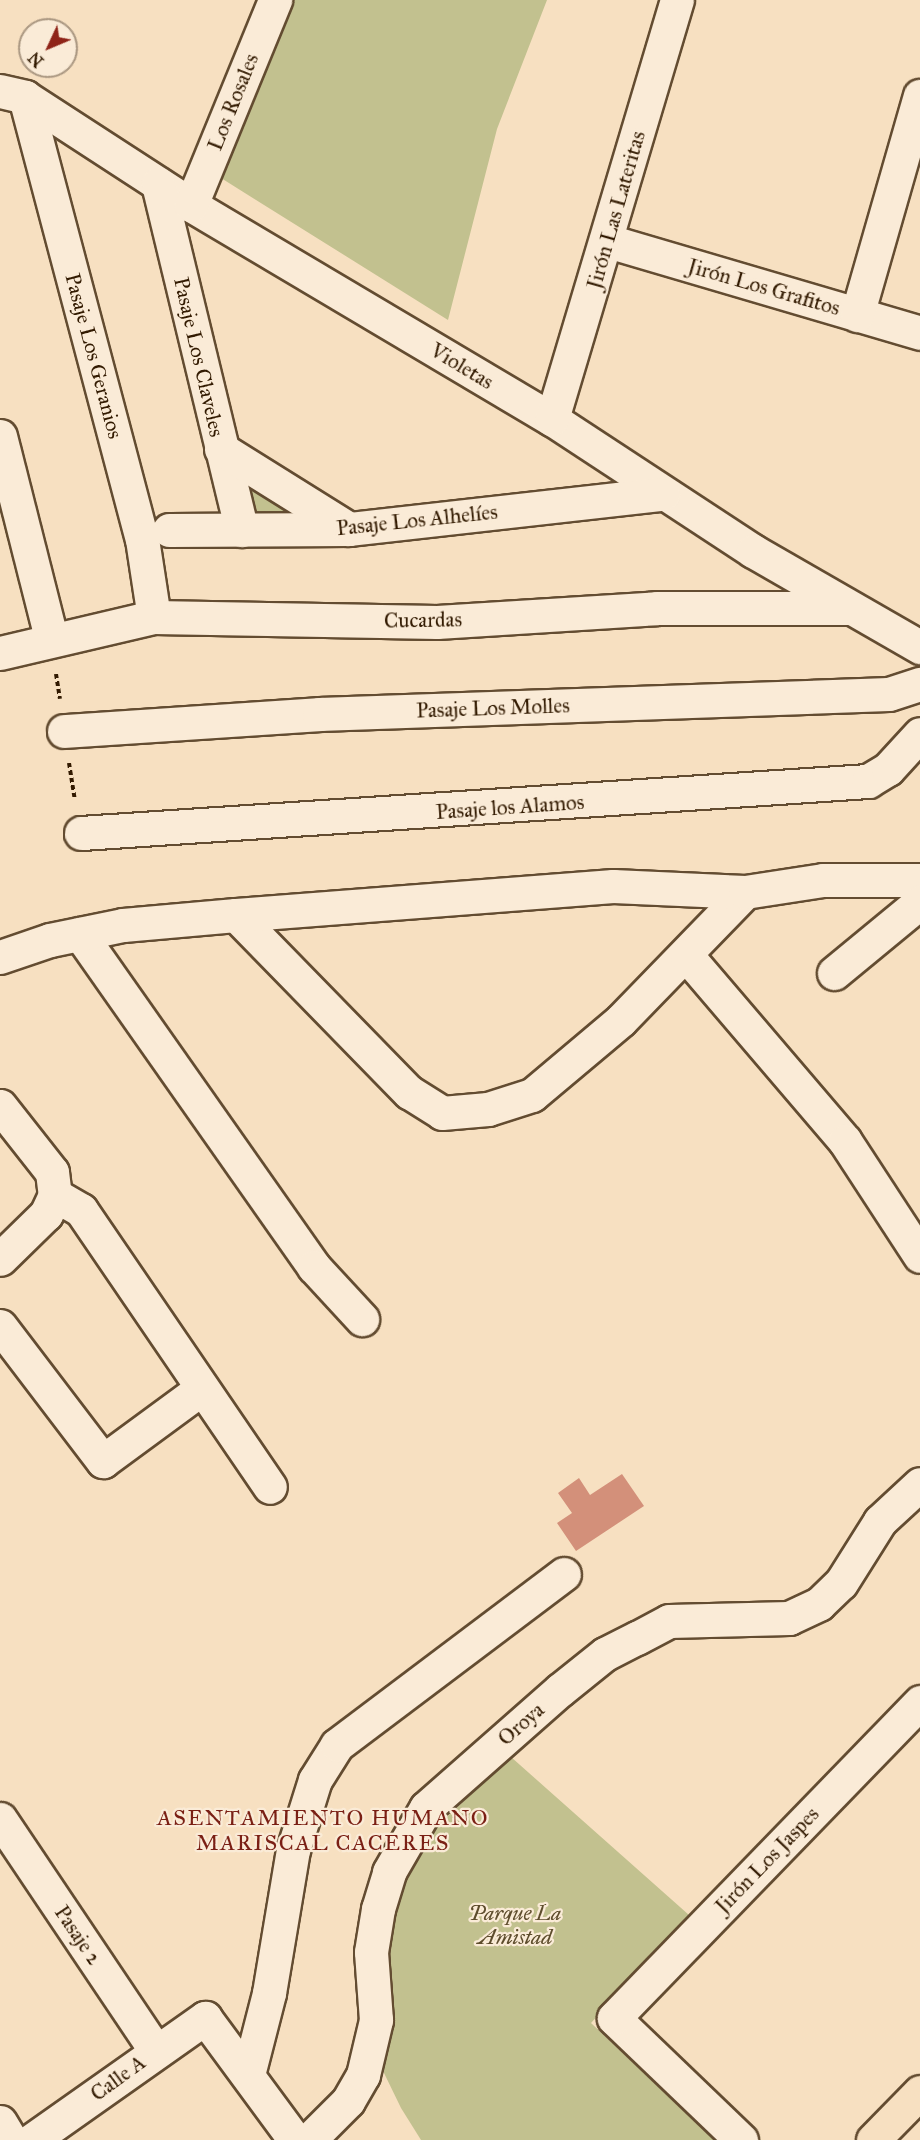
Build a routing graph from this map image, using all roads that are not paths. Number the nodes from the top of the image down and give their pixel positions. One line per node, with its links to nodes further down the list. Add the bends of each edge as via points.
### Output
1 (275, 0): 6 (street, Los Rosales)
2 (677, 0): 7 (street, Jirón Las Lateritas)
3 (12, 94): 5 (street, Violetas); 18 (street, Pasaje Los Geranios, via 142,539)
4 (920, 96): 8 (street)
5 (158, 184): 6 (street, Violetas); 12 (street, Pasaje Los Claveles)
6 (190, 205): 10 (street, Violetas)
7 (608, 241): 8 (street, Jirón Los Grafitos); 10 (street, Jirón Las Lateritas)
8 (857, 315): 9 (street, Jirón Los Grafitos)
9 (920, 333)
10 (552, 419): 13 (street, Violetas)
11 (0, 436): 21 (street)
12 (221, 449): 14 (street); 16 (street, Pasaje Los Claveles)
13 (663, 494): 14 (street, Pasaje Los Alhelíes); 17 (street, Violetas)
14 (349, 529): 16 (street, Pasaje Los Alhelíes)
15 (169, 530): 16 (street, Pasaje Los Alhelíes)
16 (242, 530)
17 (849, 609): 18 (street, Cucardas, via 657,608 437,622); 19 (street, Violetas)
18 (154, 617): 21 (street, Cucardas)
19 (879, 626): 20 (street); 22 (street, Violetas)
20 (920, 626)
21 (51, 638): 23 (street, Cucardas)
22 (920, 647)
23 (0, 653)
24 (920, 684): 25 (street, Pasaje Los Molles, via 889,694 319,714)
25 (64, 731)
26 (920, 734): 27 (street, Pasaje los Alamos, via 888,769 868,781)
27 (81, 833)
28 (920, 880): 29 (street, via 823,880)
29 (745, 892): 31 (street, via 613,886); 33 (street)
30 (920, 902): 35 (street)
31 (236, 915): 32 (street, via 123,925); 33 (street, via 409,1092 442,1113 488,1108 532,1095 621,1020)
32 (80, 934): 34 (street); 40 (street, via 314,1268)
33 (687, 956): 38 (street, via 845,1141)
34 (0, 957)
35 (834, 973)
36 (0, 1106): 37 (street, via 52,1172)
37 (55, 1195): 39 (street, via 46,1214); 42 (street, via 81,1210)
38 (920, 1256)
39 (0, 1259)
40 (362, 1319)
41 (0, 1326): 42 (street, via 103,1461)
42 (201, 1389): 44 (street)
43 (920, 1484): 55 (street, Oroya, via 880,1521 841,1583 819,1604 789,1618 669,1621 626,1643 560,1690 426,1808 389,1872 378,1909 371,1952 376,2020 370,2056 348,2101)
44 (270, 1487)
45 (564, 1574): 49 (street, via 337,1745 315,1780 293,1850 269,1993)
46 (920, 1702): 56 (street, Jirón Los Jaspes, via 614,2018)
47 (0, 1819): 48 (street, Pasaje 2)
48 (156, 2050): 49 (street, Calle A, via 205,2018); 53 (street, Calle A)
49 (248, 2075): 54 (street)
50 (920, 2092): 57 (main road)
51 (0, 2122): 52 (street)
52 (11, 2140)
53 (32, 2140)
54 (295, 2140)
55 (309, 2140)
56 (741, 2140)
57 (873, 2140)

